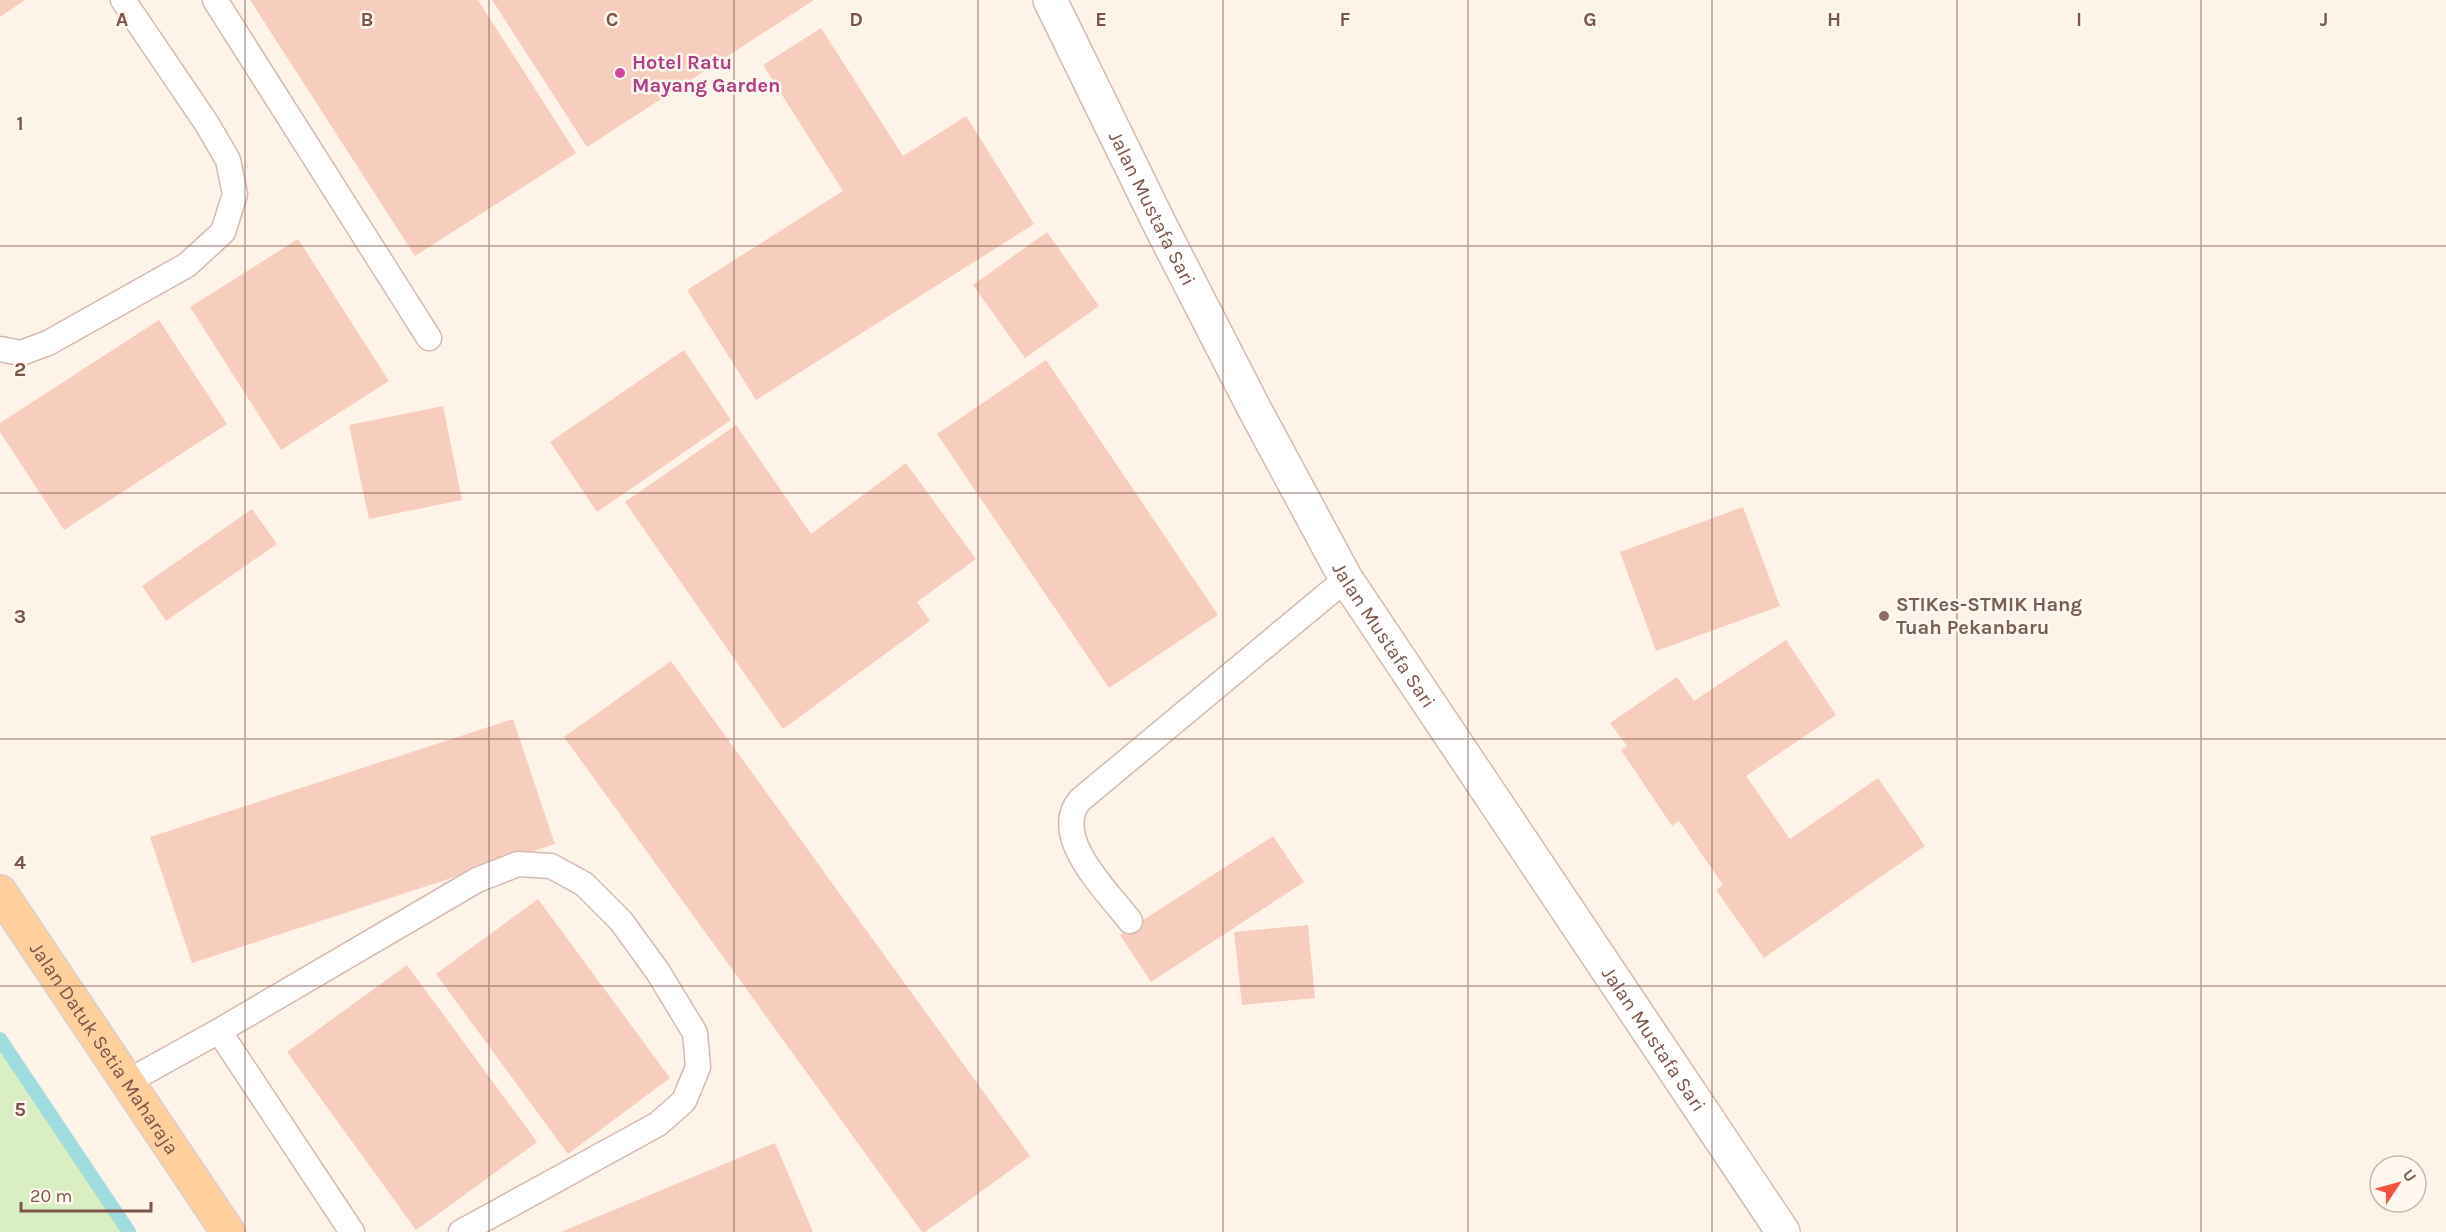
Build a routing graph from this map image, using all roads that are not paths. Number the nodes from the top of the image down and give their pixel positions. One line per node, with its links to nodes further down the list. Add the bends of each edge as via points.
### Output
1 (123, 0): 5 (lane, via 228,160 235,194 223,232 187,265 48,343 21,353)
2 (214, 0): 4 (lane)
3 (1050, 0): 6 (street, Jalan Mustafa Sari, via 1161,227)
4 (429, 338)
5 (0, 349)
6 (1346, 579): 8 (lane, via 1072,809 1075,846); 14 (street, Jalan Mustafa Sari)
7 (0, 892): 10 (main road, Jalan Datuk Setia Maharaja)
8 (1130, 921)
9 (219, 1031): 10 (lane); 12 (lane); 13 (lane, via 477,880 518,864 551,866 584,884 621,921 676,1002 695,1033 698,1067 684,1101 658,1124)
10 (127, 1082): 11 (main road, Jalan Datuk Setia Maharaja)
11 (228, 1232)
12 (352, 1232)
13 (461, 1232)
14 (1783, 1232)

